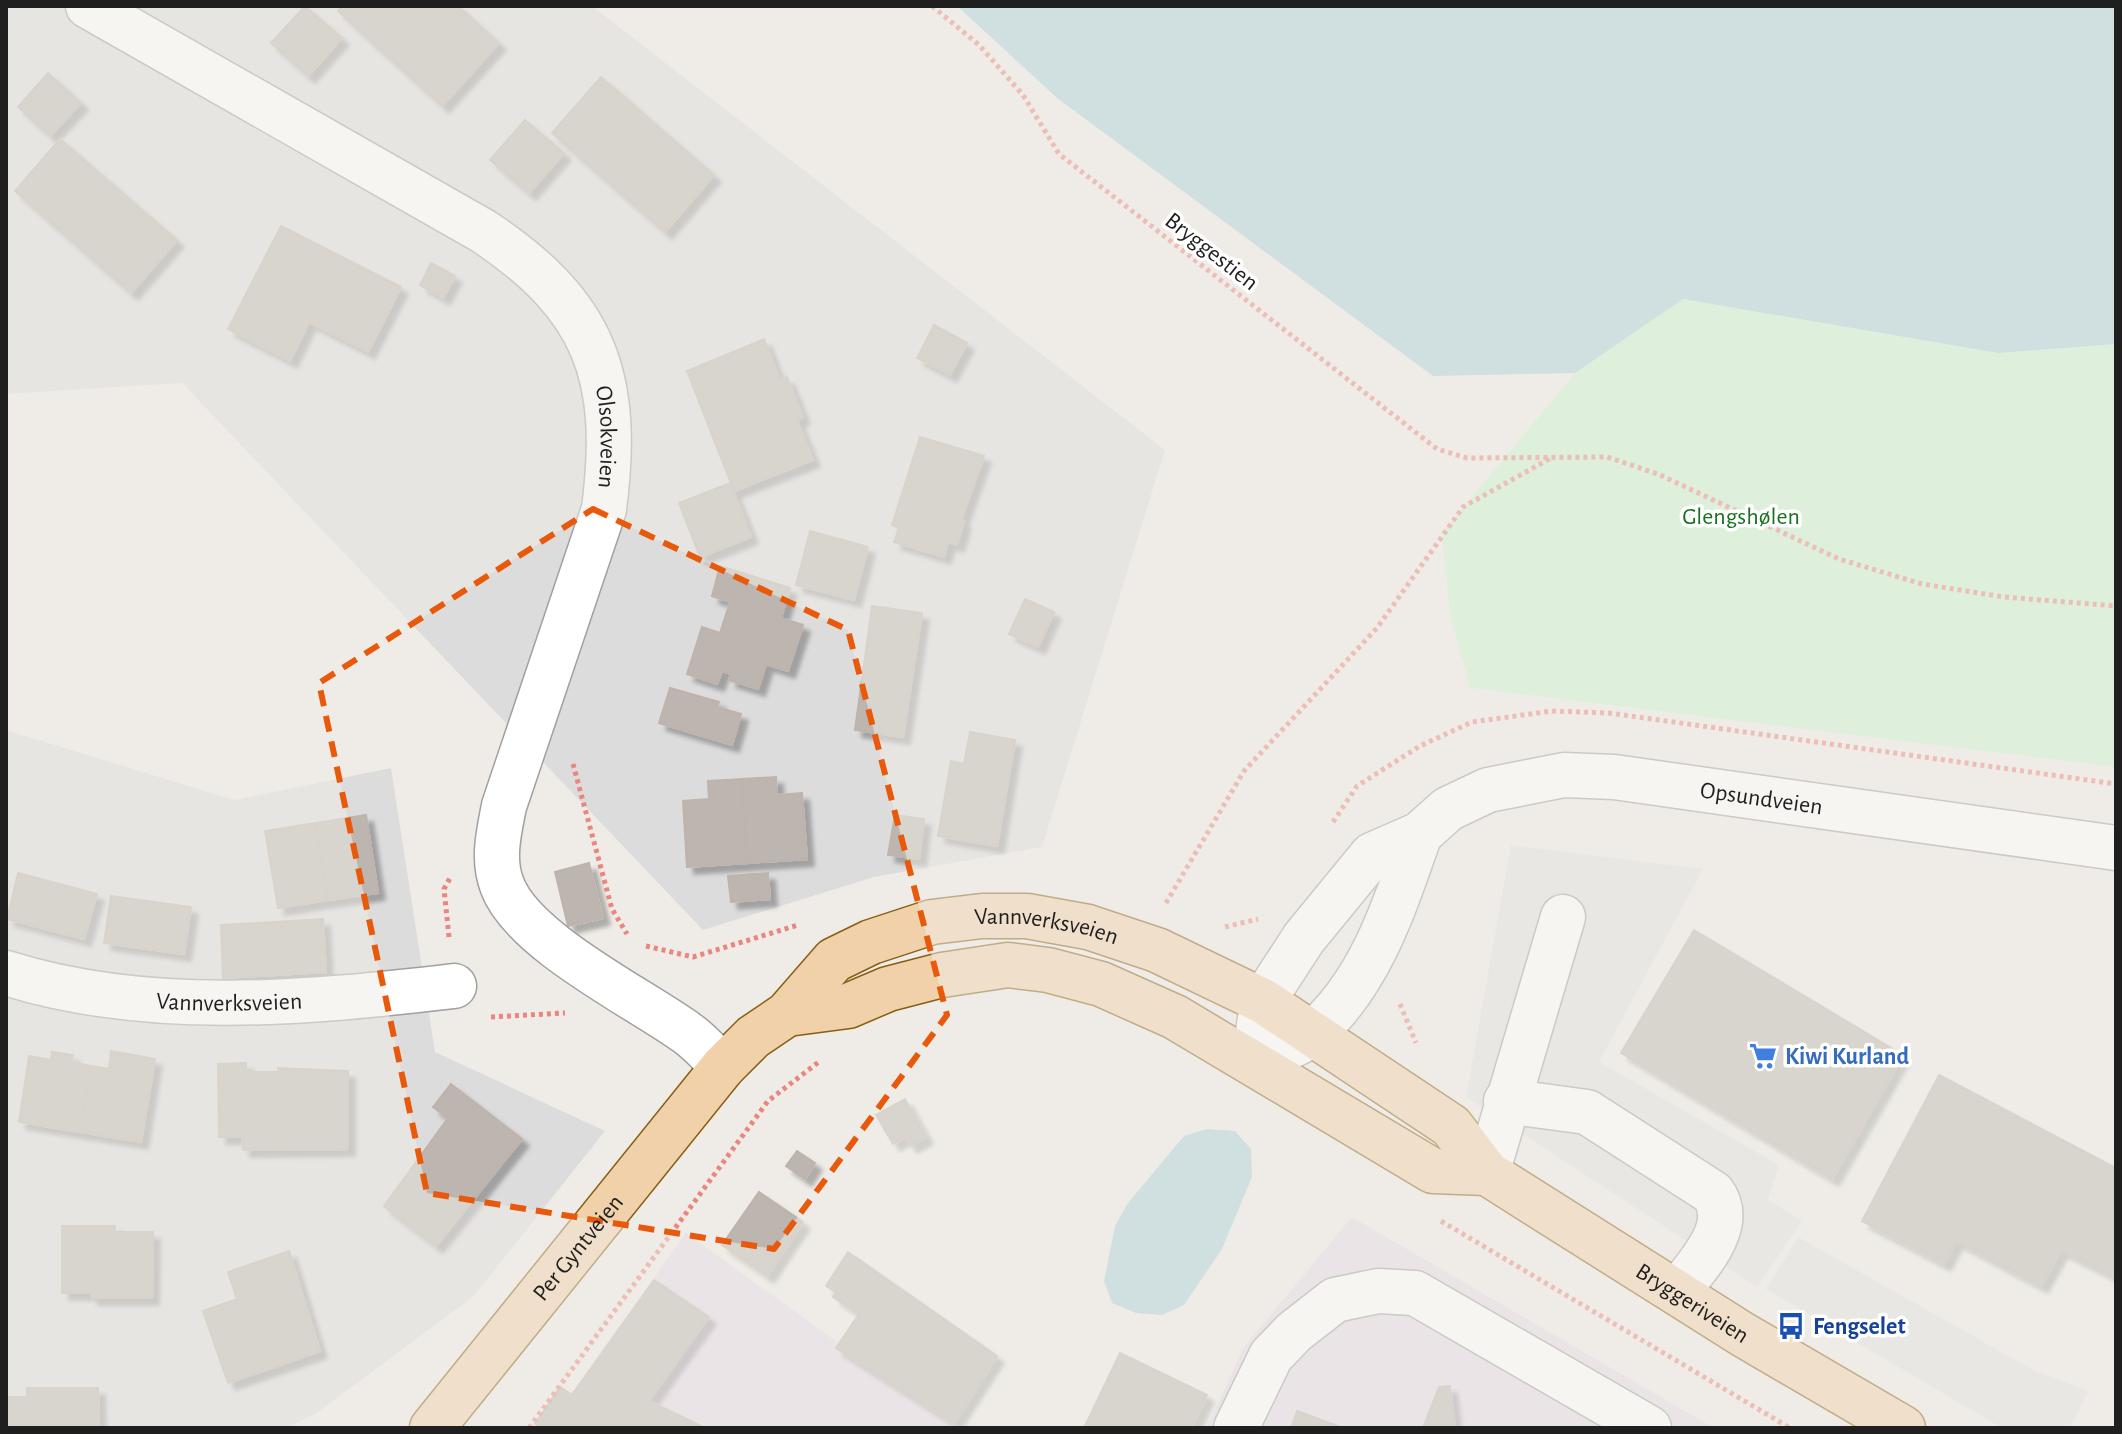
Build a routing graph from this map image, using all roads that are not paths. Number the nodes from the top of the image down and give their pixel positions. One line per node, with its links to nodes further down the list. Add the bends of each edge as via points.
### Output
1 (88, 6): 11 (street, Olsokveien, via 493,238 542,276 584,329 605,392 609,472 604,509 504,806 495,850 502,885 517,910 552,945 691,1035)
2 (1420, 834): 3 (street, Opsundveien, via 1448,809 1488,790 1564,775 1614,777); 7 (street, Opsundveien, via 1372,855 1304,938); 9 (street, Opsundveien, via 1361,977)
3 (2116, 848)
4 (1563, 917): 12 (street)
5 (6, 973): 6 (street, Vannverksveien, via 77,988 191,1001 318,999)
6 (446, 987)
7 (1263, 1001): 8 (main road, Vannverksveien, via 1157,950 1088,927 1027,916 982,916 932,922 834,960); 9 (main road, Vannverksveien); 10 (street, Opsundveien)
8 (787, 1014): 10 (main road, Vannverksveien, via 848,1006 929,978 1008,965 1101,984 1175,1017); 11 (main road, Vannverksveien)
9 (1312, 1034): 10 (street, Opsundveien); 13 (main road, Bryggeriveien, via 1451,1126)
10 (1253, 1061): 13 (main road, Bryggeriveien, via 1433,1171)
11 (723, 1067): 15 (main road, Per Gyntveien)
12 (1506, 1101): 13 (street); 14 (street, via 1587,1112 1713,1193 1719,1202 1717,1233)
13 (1487, 1173): 14 (main road, Bryggeriveien)
14 (1677, 1292): 18 (main road, Bryggeriveien)
15 (432, 1428)
16 (1236, 1428): 17 (street, via 1271,1356 1294,1332 1335,1300 1378,1291 1415,1293)
17 (1649, 1428)
18 (1903, 1428)

